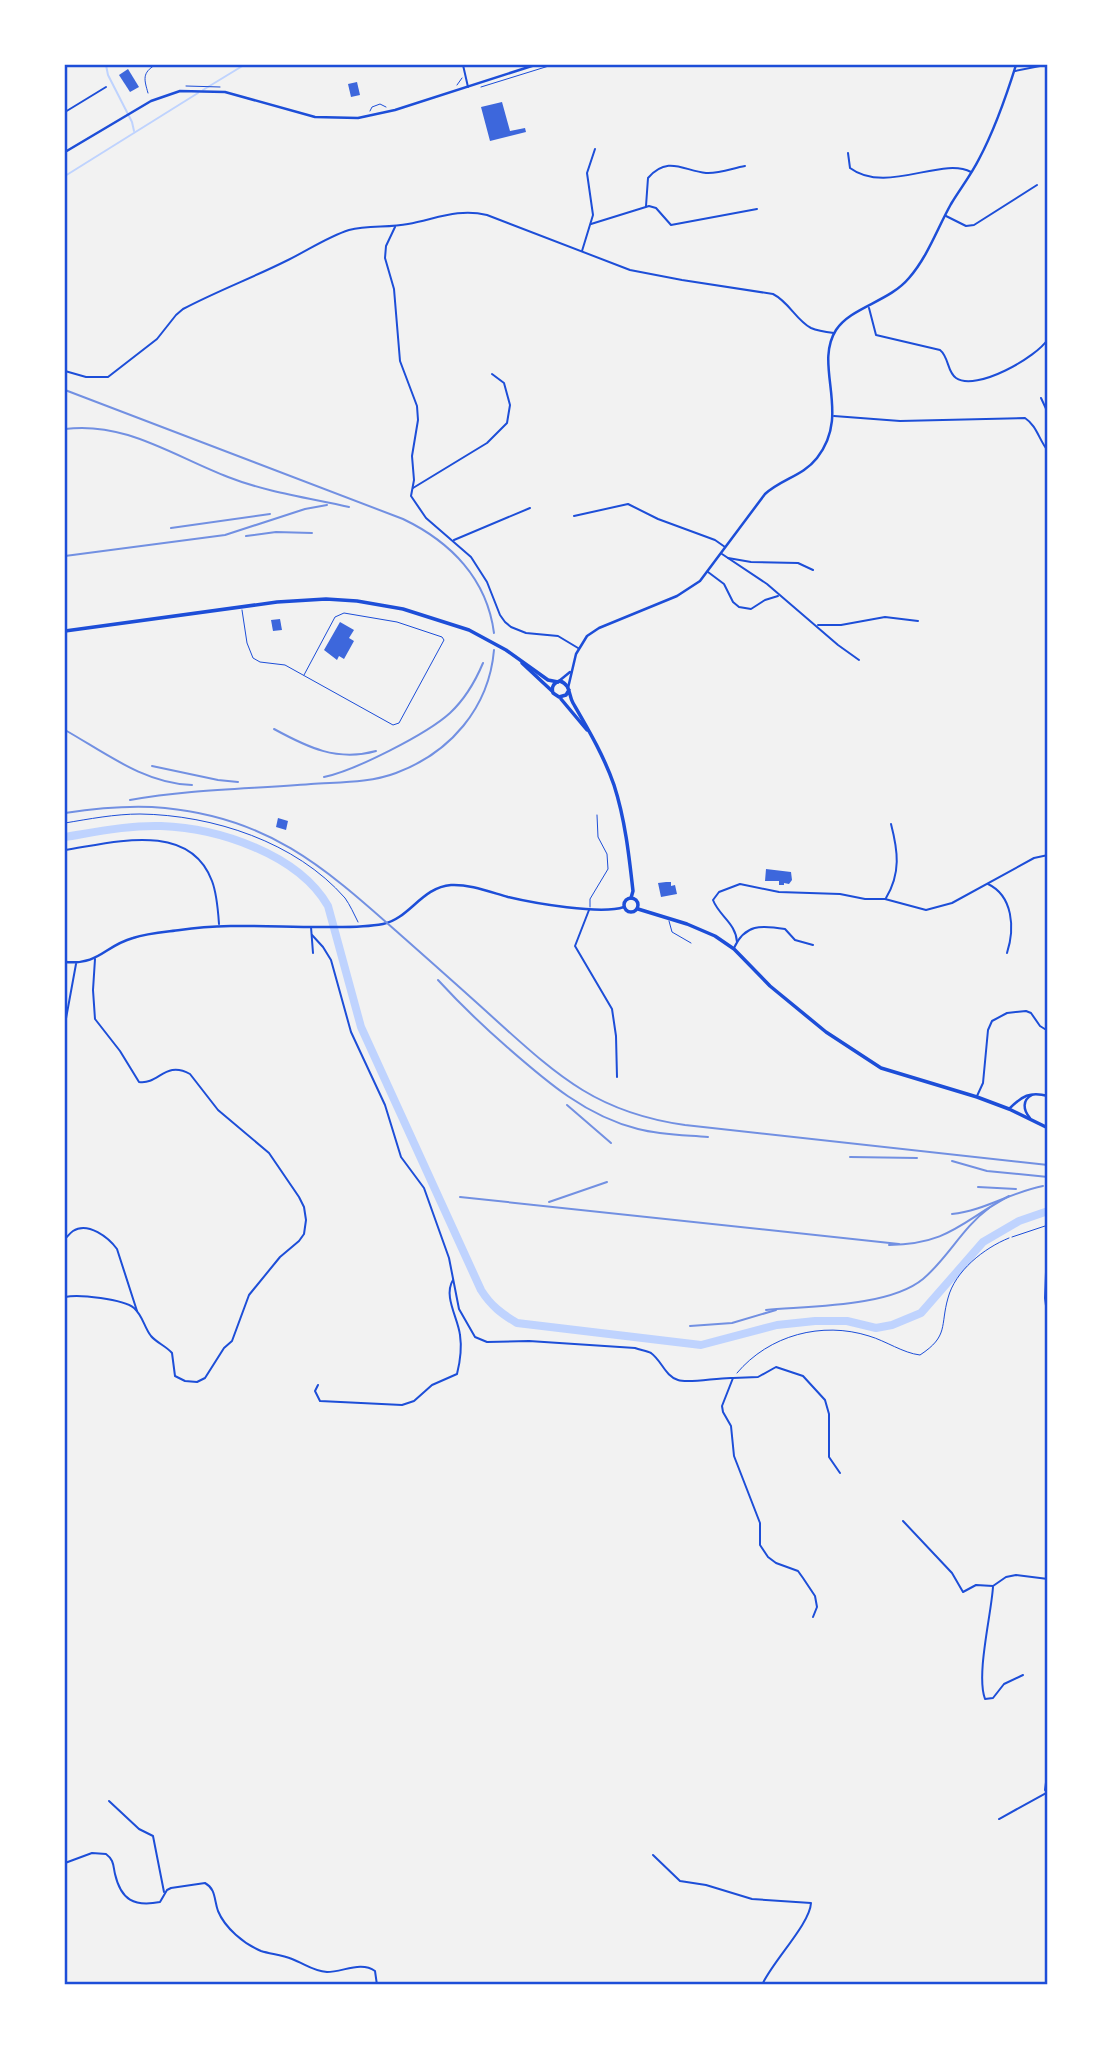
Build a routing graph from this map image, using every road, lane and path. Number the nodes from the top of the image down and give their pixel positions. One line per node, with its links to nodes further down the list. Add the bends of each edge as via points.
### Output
1 (155, 65): 17 (lane, via 145,74)
2 (463, 65): 10 (street)
3 (535, 65): 11 (street)
4 (552, 65): 11 (path, via 480,88)
5 (943, 65): 6 (street)
6 (950, 65)
7 (1016, 65): 9 (street)
8 (1045, 65): 9 (street)
9 (1014, 72): 25 (street)
10 (465, 76): 13 (path); 16 (street)
11 (478, 84): 16 (street)
12 (203, 85): 15 (path)
13 (455, 86)
14 (106, 87): 19 (street)
15 (219, 87)
16 (468, 87): 22 (street, via 380,115 345,119 306,116 235,94 195,90 161,97)
17 (148, 93)
18 (388, 108): 20 (path, via 380,104)
19 (65, 112)
20 (365, 113)
21 (595, 149): 30 (street, via 587,173)
22 (65, 152)
23 (848, 153): 25 (street, via 850,168 866,176 889,178 957,169)
24 (745, 166): 27 (street, via 708,173 679,166 660,169 648,178)
25 (972, 173): 29 (street)
26 (1037, 185): 29 (street, via 974,225)
27 (646, 206): 28 (street, via 656,208 671,225); 30 (street)
28 (757, 209)
29 (945, 216): 33 (street, via 910,277 897,291)
30 (591, 224): 32 (street)
31 (395, 226): 32 (street, via 453,212 481,213); 36 (street, via 342,233 206,297 176,315 158,340 108,377); 42 (street, via 385,258 394,289 400,361 417,406)
32 (581, 252): 34 (street, via 646,274 773,294 806,325)
33 (868, 307): 34 (street, via 843,321); 35 (street, via 876,335 940,349 960,380 992,377 1038,352)
34 (834, 333): 40 (street, via 830,370)
35 (1048, 340)
36 (65, 371)
37 (492, 374): 42 (street, via 504,383 510,405 507,424 487,443)
38 (1041, 398): 39 (street)
39 (1048, 413)
40 (834, 416): 41 (street, via 900,421 1025,418); 46 (street, via 818,457 802,472 774,486)
41 (1048, 450)
42 (412, 489): 45 (street, via 411,496 425,518)
43 (530, 508): 45 (street)
44 (574, 516): 46 (street, via 628,504)
45 (453, 541): 56 (street, via 480,570 502,619 511,627 558,636)
46 (726, 547): 47 (street)
47 (721, 554): 48 (street); 50 (street)
48 (727, 558): 49 (street, via 798,563); 51 (street)
49 (813, 570)
50 (708, 572): 51 (street, via 724,584 739,607 754,608); 56 (street, via 677,596 594,631)
51 (779, 596): 54 (street)
52 (242, 606): 55 (main road); 57 (main road, via 326,599 380,604 458,626); 60 (lane, via 253,658)
53 (918, 621): 54 (street, via 885,617)
54 (817, 625): 58 (street)
55 (65, 631)
56 (579, 648): 59 (street)
57 (519, 659): 61 (main road); 63 (main road)
58 (859, 660)
59 (572, 669): 61 (street); 62 (street)
60 (304, 675): 60 (lane, via 335,617 344,613 414,626 444,640 399,723 393,725)
61 (558, 682): 62 (main road); 63 (main road)
62 (568, 689): 64 (main road); 65 (main road)
63 (552, 691): 64 (main road)
64 (559, 697): 65 (main road)
65 (589, 732): 72 (main road, via 620,805)
66 (597, 815): 75 (lane, via 608,869 590,899)
67 (65, 823): 80 (path, via 139,814 189,818 248,835 284,850 321,875 347,900)
68 (891, 824): 73 (street, via 898,866)
69 (65, 850): 78 (street, via 132,839 176,845 194,856 213,881)
70 (1048, 855): 71 (street)
71 (987, 883): 73 (street, via 952,903 926,911); 87 (street, via 1008,905)
72 (632, 898): 74 (main road); 76 (main road)
73 (886, 899): 82 (street, via 779,892 740,884 726,888 713,900 733,926)
74 (624, 907): 75 (street); 76 (main road, via 629,912)
75 (590, 909): 80 (street, via 452,885 427,893 388,923); 93 (street, via 575,946 612,1009)
76 (638, 909): 77 (main road)
77 (669, 918): 83 (lane, via 672,932); 85 (main road, via 715,936)
78 (220, 925): 79 (street); 88 (street, via 134,937)
79 (311, 927): 80 (street); 81 (street)
80 (361, 927)
81 (312, 935): 86 (street); 104 (street, via 331,960 351,1032 385,1105 401,1157 424,1188)
82 (737, 942): 84 (street, via 751,929 775,928); 85 (street)
83 (691, 943)
84 (813, 944)
85 (734, 949): 96 (main road, via 770,986 853,1051 895,1074)
86 (313, 953)
87 (1007, 953)
88 (95, 959): 90 (street); 106 (street, via 95,1019 139,1082 146,1083 169,1070 190,1074 218,1110 270,1153 306,1212 299,1241 249,1295 232,1341 201,1381 175,1376 172,1353 151,1335)
89 (65, 962): 90 (street)
90 (76, 963): 91 (street)
91 (65, 1024)
92 (1048, 1031): 96 (street, via 1026,1011 992,1021)
93 (617, 1077)
94 (1036, 1093): 95 (street); 97 (street, via 1022,1097); 98 (street, via 1024,1104)
95 (1048, 1096)
96 (977, 1097): 97 (main road)
97 (1009, 1109): 98 (main road)
98 (1032, 1120): 99 (main road)
99 (1048, 1128)
100 (1048, 1226): 101 (lane)
101 (1012, 1237): 108 (path, via 975,1257 948,1296 942,1333 920,1355 853,1331 808,1331 765,1349)
102 (65, 1239): 106 (street, via 81,1229 113,1243)
103 (1048, 1272): 107 (street)
104 (454, 1279): 108 (street, via 460,1313 480,1341 635,1348 651,1353 677,1380); 109 (street, via 451,1299 461,1346 457,1374 402,1405 320,1401 315,1391)
105 (65, 1297): 106 (street, via 127,1304)
106 (137, 1312)
107 (1048, 1321)
108 (733, 1378): 110 (street, via 758,1377 776,1367 803,1376 826,1403 829,1457); 114 (street, via 722,1406 731,1426 734,1457 760,1523 760,1545 768,1558 798,1571 815,1596)
109 (318, 1385)
110 (840, 1473)
111 (904, 1521): 113 (street, via 953,1573 963,1592 976,1585)
112 (1048, 1579): 113 (street, via 1016,1575)
113 (993, 1586): 115 (street, via 984,1653 985,1699)
114 (813, 1617)
115 (1023, 1675)
116 (1048, 1767): 117 (street)
117 (1047, 1793): 119 (street)
118 (109, 1801): 122 (street, via 152,1836)
119 (999, 1819)
120 (653, 1855): 124 (street, via 680,1881 752,1899 811,1903)
121 (65, 1863): 122 (street, via 92,1853 106,1854 114,1863 125,1896 133,1903 160,1902)
122 (164, 1894): 123 (street, via 171,1888 209,1885 222,1918 251,1946 316,1971 371,1968)
123 (377, 1985)
124 (762, 1985)

